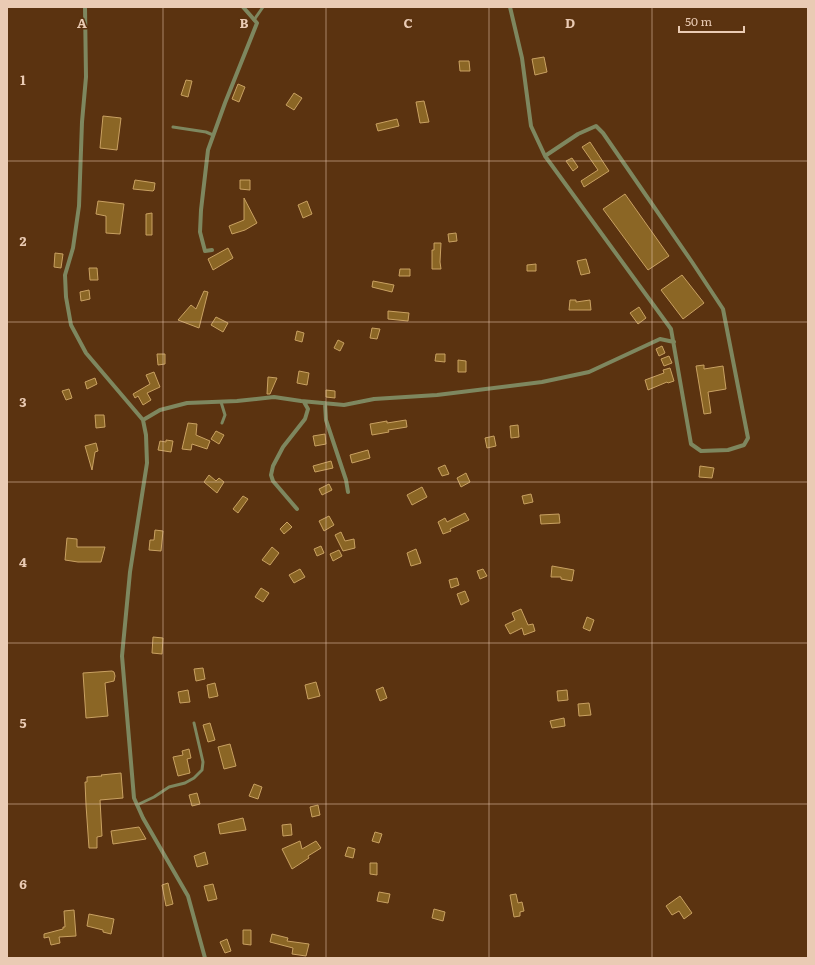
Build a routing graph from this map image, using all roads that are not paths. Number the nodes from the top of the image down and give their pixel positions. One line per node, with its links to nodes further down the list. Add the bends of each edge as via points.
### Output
1 (85, 7): 14 (street, via 86,77 79,206 73,248 65,276 66,297 71,325 86,353)
2 (243, 7): 5 (street)
3 (263, 7): 5 (lane)
4 (510, 7): 8 (street, via 522,58 532,126)
5 (254, 20): 7 (street, via 257,23)
6 (173, 127): 7 (lane)
7 (213, 135): 9 (street, via 208,150 200,232 205,251)
8 (545, 156): 10 (street, via 671,329); 10 (street, via 578,134 596,126 688,255 723,309 748,438 744,445 728,450 701,451 692,444)
9 (212, 250)
10 (674, 342): 13 (street, via 660,339 589,372 542,382 437,395 374,399 344,405)
11 (221, 402): 12 (street, via 274,396); 14 (street, via 187,403 160,410); 15 (lane, via 226,415)
12 (304, 402): 13 (street); 17 (street, via 308,409 305,419 283,447 270,475)
13 (325, 403): 16 (street, via 326,420)
14 (143, 420): 19 (street, via 147,463 130,572 122,656 134,798)
15 (222, 422)
16 (348, 492)
17 (297, 509)
18 (194, 722): 19 (lane, via 203,762 202,770 185,783 169,787)
19 (137, 804): 20 (street, via 188,896)
20 (205, 958)

